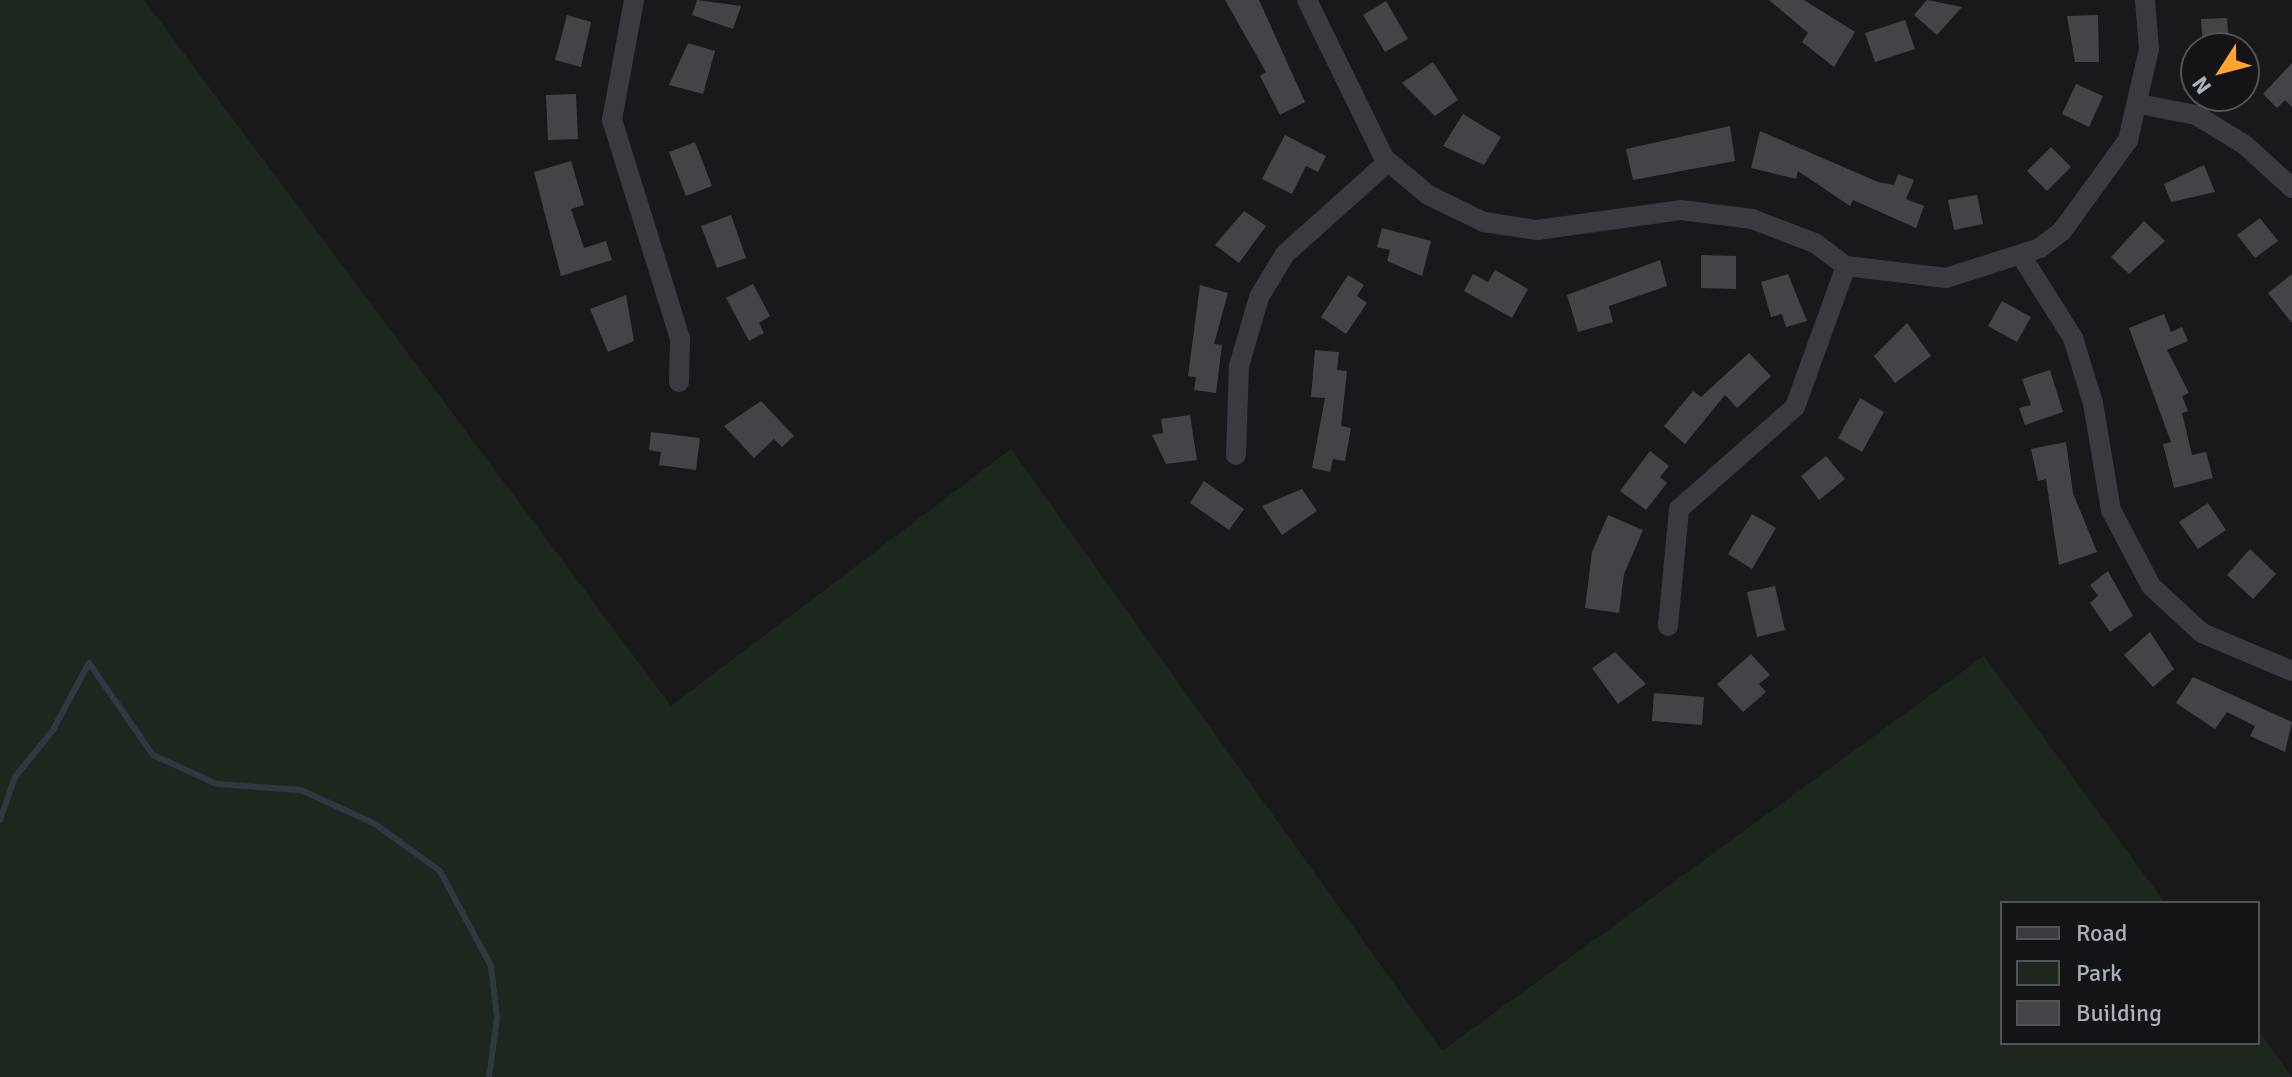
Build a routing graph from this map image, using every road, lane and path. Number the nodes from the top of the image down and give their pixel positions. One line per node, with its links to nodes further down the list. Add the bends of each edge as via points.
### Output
1 (634, 0): 9 (street, via 612,120 680,338)
2 (1307, 0): 5 (street)
3 (2145, 0): 4 (street, via 2149,49)
4 (2139, 104): 6 (street, via 2196,115 2245,145); 7 (street, via 2128,140 2062,231)
5 (1388, 162): 8 (street, via 1428,195 1484,222 1537,230 1681,210 1752,219 1815,243); 10 (street, via 1285,254 1259,297 1239,366)
6 (2292, 188)
7 (2022, 257): 8 (street, via 1946,278); 12 (street, via 2073,338 2111,510 2151,586 2202,633)
8 (1846, 266): 11 (street, via 1795,407 1679,509)
9 (679, 382)
10 (1236, 455)
11 (1668, 626)
12 (2292, 671)

